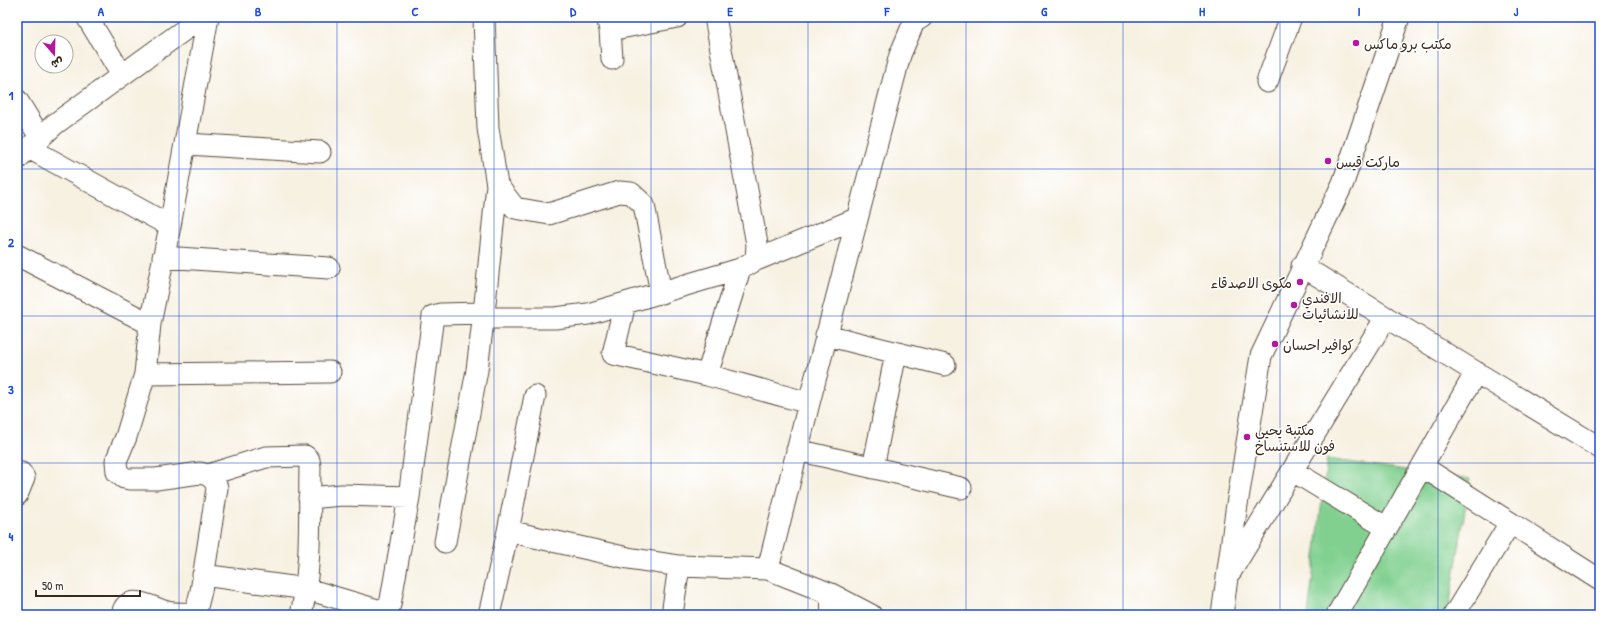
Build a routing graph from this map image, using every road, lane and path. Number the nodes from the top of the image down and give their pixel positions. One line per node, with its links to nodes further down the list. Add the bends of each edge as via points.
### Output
1 (88, 17): 12 (street)
2 (202, 17): 12 (street)
3 (208, 17): 15 (street)
4 (484, 17): 18 (street, via 488,128)
5 (677, 17): 10 (street)
6 (715, 17): 23 (street, via 757,244)
7 (1291, 17): 13 (street)
8 (914, 19): 19 (street, via 900,55)
9 (1394, 19): 24 (street, via 1343,183)
10 (609, 23): 11 (street)
11 (612, 59)
12 (122, 74): 16 (street, via 55,124)
13 (1267, 82)
14 (17, 100): 16 (street)
15 (186, 144): 17 (street); 20 (street)
16 (29, 148): 20 (street)
17 (320, 152)
18 (497, 185): 26 (street, via 514,208 549,214 619,192 631,193 644,205); 28 (street)
19 (856, 219): 23 (street); 31 (street)
20 (170, 226): 22 (street)
21 (17, 255): 30 (street)
22 (163, 257): 25 (street); 30 (street)
23 (748, 264): 26 (street); 37 (street)
24 (1302, 266): 29 (street); 58 (street, via 1261,356)
25 (329, 268)
26 (661, 293): 27 (street)
27 (625, 304): 28 (street, via 588,314 555,318); 37 (street, via 613,354)
28 (484, 315): 49 (street, via 433,316); 54 (street, via 477,370)
29 (1386, 317): 35 (street); 44 (street)
30 (150, 324): 36 (street)
31 (826, 335): 32 (street); 39 (street)
32 (896, 353): 33 (street); 43 (street)
33 (945, 365)
34 (330, 372): 36 (street)
35 (1476, 372): 40 (street); 42 (street)
36 (145, 374): 46 (street, via 116,461 117,472 130,479 156,479 200,473)
37 (707, 375): 39 (street)
38 (535, 396): 53 (street)
39 (809, 403): 41 (street)
40 (1600, 448)
41 (797, 450): 43 (street); 56 (street)
42 (1422, 467): 51 (street); 52 (street)
43 (873, 468): 47 (street)
44 (1293, 471): 52 (street); 58 (street)
45 (17, 472): 48 (street, via 22,473 24,478)
46 (208, 475): 50 (street, via 266,457 305,456 310,467); 57 (street, via 215,481 217,488)
47 (962, 488)
48 (17, 495)
49 (409, 497): 50 (street, via 342,495); 63 (street, via 390,605)
50 (309, 498): 60 (street)
51 (1510, 523): 59 (street); 62 (street)
52 (1387, 528): 72 (street)
53 (508, 531): 55 (street, via 628,558); 67 (street)
54 (445, 542)
55 (679, 566): 56 (street); 68 (street)
56 (768, 569): 61 (street)
57 (203, 575): 60 (street); 64 (street)
58 (1227, 578): 71 (street)
59 (1600, 580)
60 (307, 589): 63 (street); 66 (street)
61 (831, 594): 69 (street); 70 (street)
62 (1461, 612)
63 (381, 613)
64 (195, 614): 65 (street, via 164,611 139,602 127,605)
65 (122, 615)
66 (301, 615)
67 (489, 615)
68 (672, 615)
69 (832, 615)
70 (871, 615)
71 (1222, 615)
72 (1337, 615)

